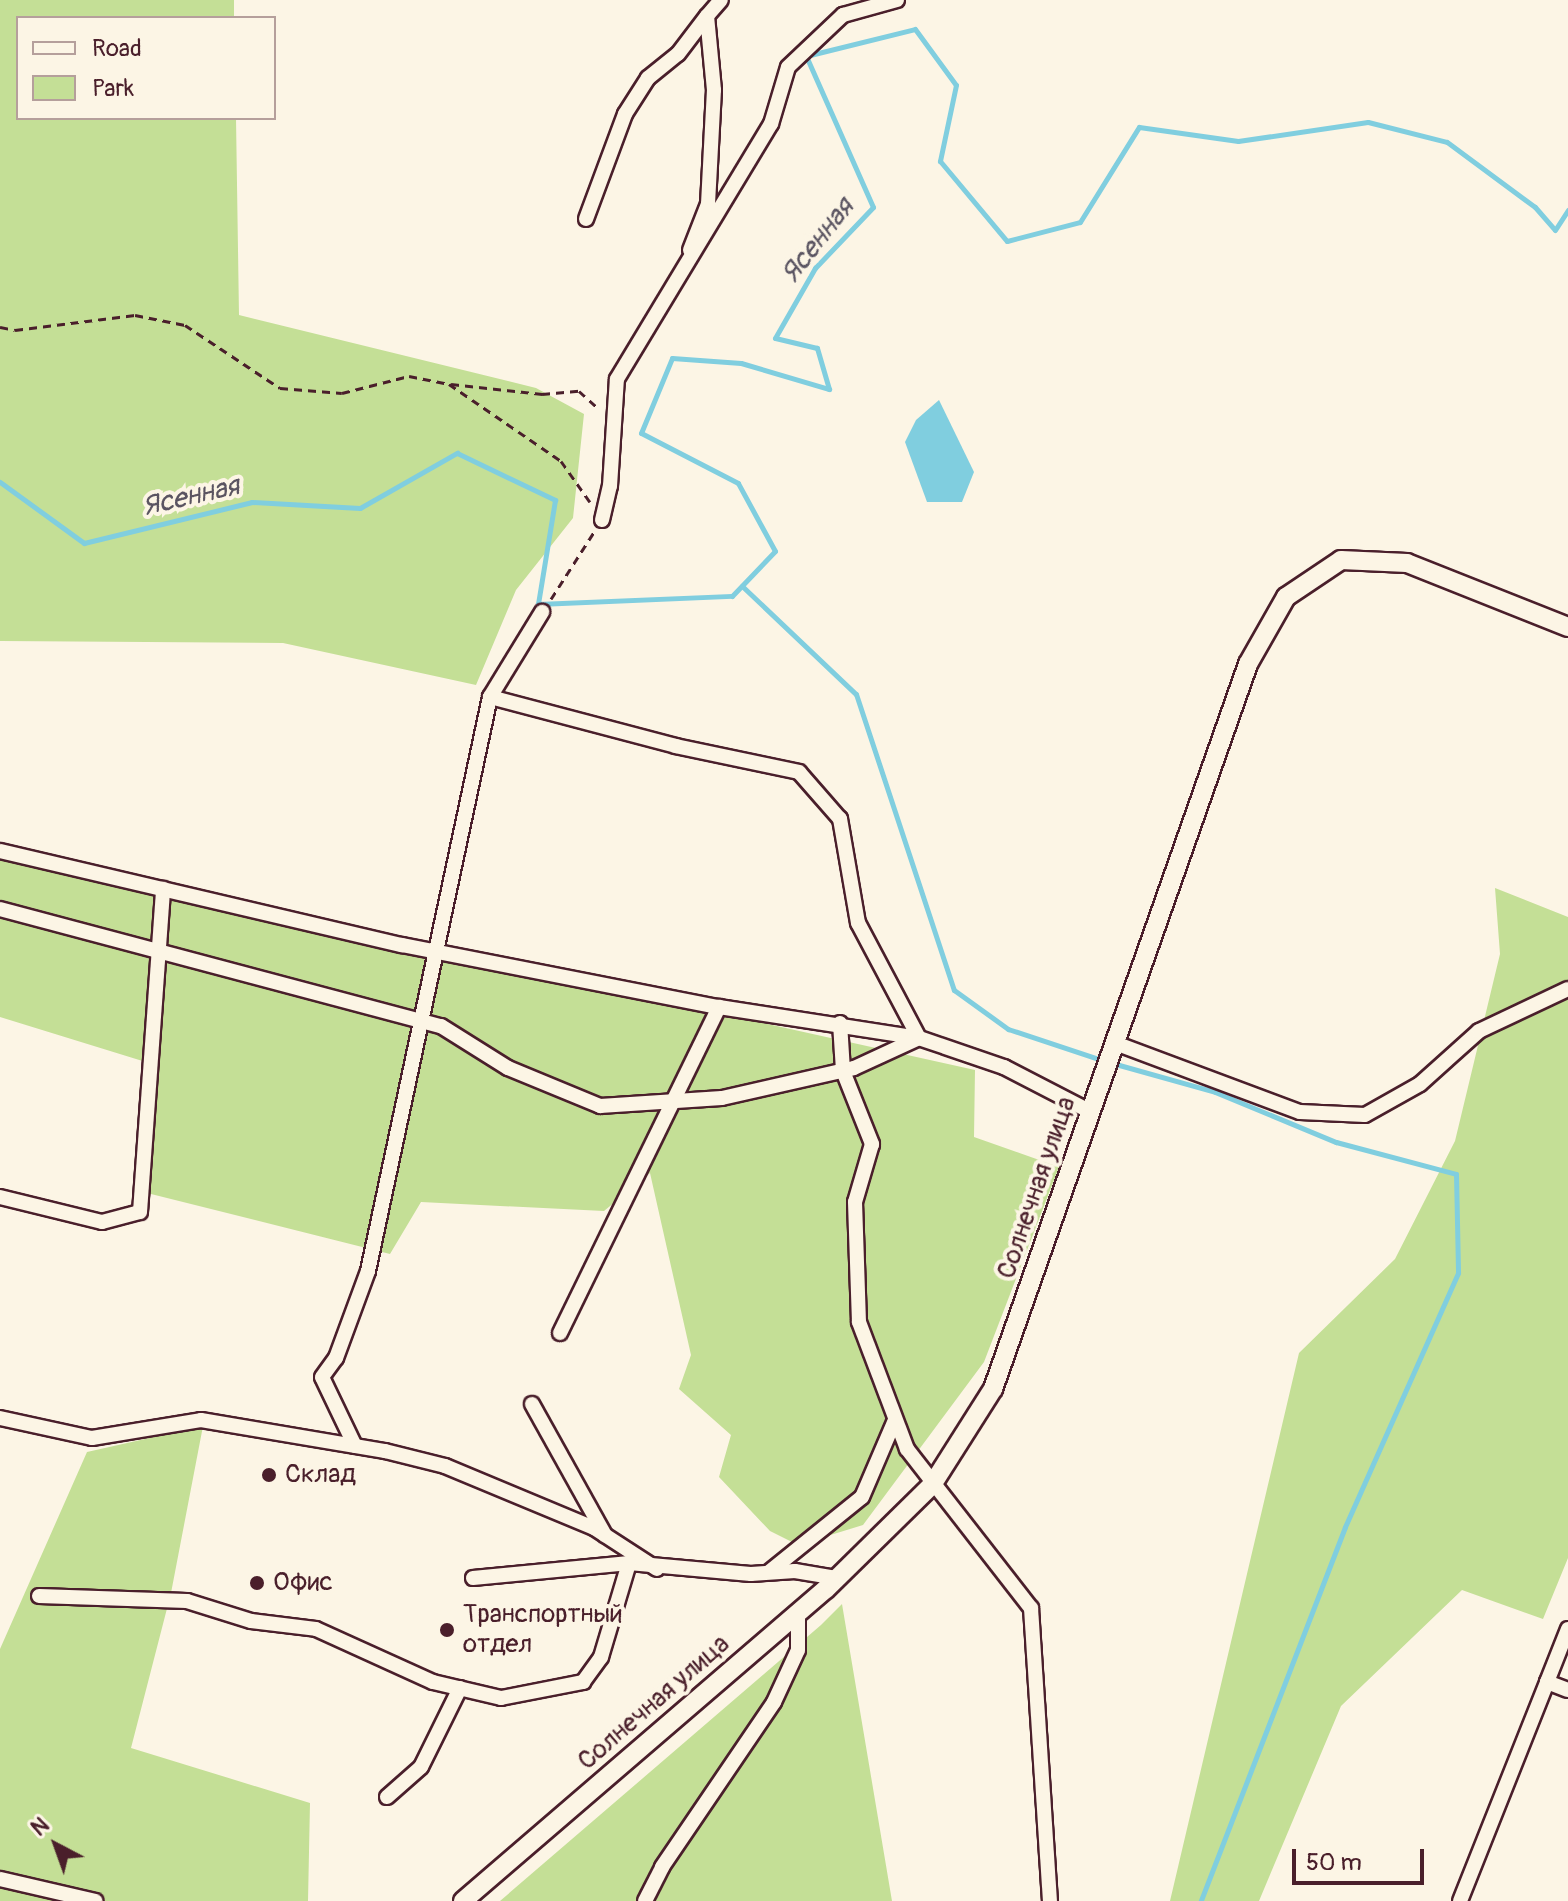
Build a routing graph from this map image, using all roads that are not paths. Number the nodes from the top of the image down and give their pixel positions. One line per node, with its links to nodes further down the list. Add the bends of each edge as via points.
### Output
1 (721, 0): 3 (street)
2 (897, 0): 5 (street, via 843,15 788,67 771,124)
3 (707, 16): 4 (street, via 678,54 648,78 625,114); 5 (street, via 714,90 708,204)
4 (586, 219)
5 (676, 284): 6 (street, via 617,379 610,486)
6 (602, 520)
7 (542, 612): 9 (street)
8 (1568, 627): 20 (street, Солнечная улица, via 1407,563 1341,560 1286,597 1248,664)
9 (490, 697): 14 (street, via 461,820); 19 (street, via 799,772 840,819 858,923)
10 (0, 851): 11 (street)
11 (163, 889): 13 (street); 14 (street)
12 (0, 909): 13 (street)
13 (158, 948): 18 (street); 24 (street, via 140,1212 102,1222)
14 (439, 950): 16 (street); 18 (street)
15 (1568, 989): 20 (street, via 1479,1031 1420,1084 1365,1115 1300,1112)
16 (719, 1007): 17 (street); 22 (street)
17 (840, 1023): 19 (street); 21 (street)
18 (417, 1024): 22 (street, via 441,1026 508,1068 600,1106); 29 (street, via 368,1271 336,1358 322,1377)
19 (919, 1038): 21 (street); 23 (street, via 1004,1067)
20 (1115, 1043): 23 (street, Солнечная улица)
21 (843, 1071): 22 (street, via 722,1098); 28 (street, via 872,1144 855,1202 859,1322)
22 (674, 1101): 25 (street)
23 (1091, 1112): 30 (street, Солнечная улица, via 993,1389)
24 (0, 1197)
25 (560, 1333)
26 (532, 1404): 31 (street)
27 (0, 1418): 29 (street, via 92,1438 201,1420)
28 (895, 1420): 30 (street); 34 (street, via 862,1497)
29 (355, 1446): 31 (street, via 445,1466)
30 (932, 1485): 36 (street, Солнечная улица); 48 (street, via 1031,1608)
31 (606, 1535): 33 (street)
32 (629, 1563): 33 (street); 35 (street); 41 (street, via 601,1657 583,1682 501,1698)
33 (657, 1569): 34 (street)
34 (769, 1572): 36 (street)
35 (473, 1578)
36 (837, 1578): 38 (street, Солнечная улица)
37 (39, 1596): 41 (street, via 187,1601 251,1621 316,1629 433,1682)
38 (798, 1613): 46 (street, Солнечная улица); 47 (street, via 798,1650 774,1702 662,1867)
39 (1568, 1629): 40 (street)
40 (1547, 1682): 42 (street); 49 (street)
41 (460, 1688): 43 (street, via 421,1767)
42 (1568, 1690)
43 (387, 1797)
44 (0, 1879): 45 (street)
45 (95, 1901)
46 (463, 1901)
47 (645, 1901)
48 (1050, 1901)
49 (1460, 1901)

